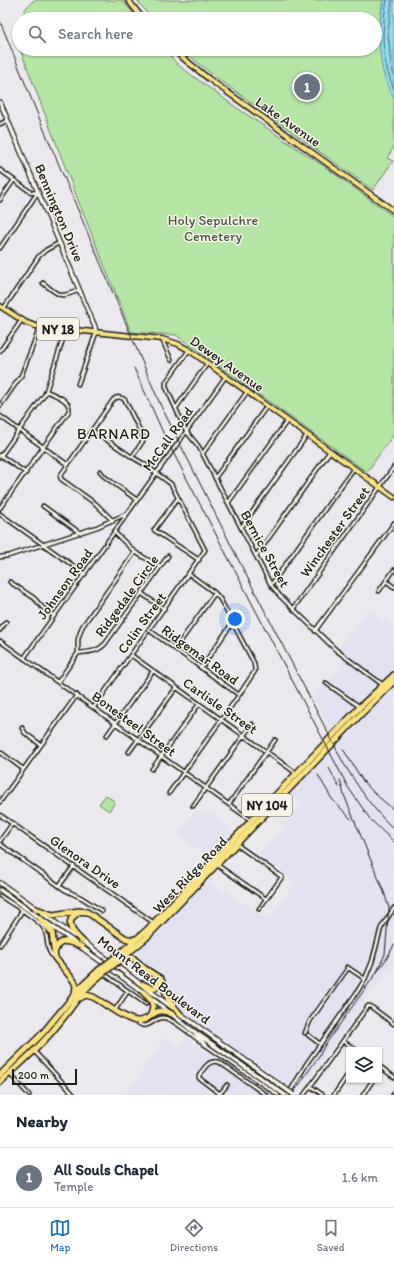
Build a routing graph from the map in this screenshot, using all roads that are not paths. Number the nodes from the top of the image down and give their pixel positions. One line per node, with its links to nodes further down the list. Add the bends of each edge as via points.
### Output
1 (128, 0): 2 (main road)
2 (137, 12)
3 (181, 56): 11 (main road, Lake Avenue)
4 (0, 102): 5 (main road, Bennington Drive)
5 (8, 120): 6 (street); 9 (main road, Bennington Drive)
6 (0, 124)
7 (0, 170): 8 (street)
8 (14, 180): 9 (street, via 32,193); 10 (street)
9 (38, 192): 12 (main road, Bennington Drive); 13 (street)
10 (0, 200)
11 (394, 211)
12 (60, 243): 15 (main road, Bennington Drive); 16 (street, via 39,256)
13 (0, 248)
14 (43, 283): 15 (street, via 60,296)
15 (80, 290): 20 (main road, Bennington Drive)
16 (2, 307): 17 (main road, Dewey Avenue / NY 18)
17 (21, 321): 18 (main road, Dewey Avenue / NY 18); 23 (street)
18 (40, 327): 19 (main road, Dewey Avenue / NY 18); 30 (street, via 21,376)
19 (66, 330): 20 (main road, Dewey Avenue / NY 18); 28 (street)
20 (96, 332): 21 (main road, Dewey Avenue / NY 18); 27 (street)
21 (162, 339): 22 (main road, Dewey Avenue / NY 18); 24 (street)
22 (189, 350): 25 (main road, Dewey Avenue / NY 18); 32 (street, Bernice Street, via 166,384)
23 (0, 351)
24 (171, 360)
25 (208, 363): 26 (main road, Dewey Avenue / NY 18); 32 (street)
26 (226, 376): 29 (main road, Dewey Avenue / NY 18); 37 (street, McCall Road)
27 (78, 384)
28 (46, 391): 35 (street); 39 (street, via 65,401 70,408)
29 (247, 392): 31 (main road, Dewey Avenue / NY 18); 41 (street)
30 (0, 406)
31 (267, 406): 34 (main road, Dewey Avenue / NY 18); 50 (street)
32 (176, 408): 37 (street, Bernice Street)
33 (0, 416): 35 (street)
34 (287, 420): 38 (main road, Dewey Avenue / NY 18); 55 (street)
35 (20, 430): 39 (street); 42 (street)
36 (92, 430): 43 (street); 43 (street, via 114,400 118,397 123,398 143,437); 44 (street)
37 (186, 431): 41 (street, Bernice Street); 49 (street, McCall Road)
38 (308, 435): 40 (main road, Dewey Avenue / NY 18); 63 (street)
39 (44, 447): 44 (street); 48 (street)
40 (330, 451): 46 (main road, Dewey Avenue / NY 18); 69 (street)
41 (202, 453): 50 (street, Bernice Street)
42 (0, 456): 48 (street)
43 (132, 457): 49 (street)
44 (68, 465): 60 (street, via 60,475 61,479 96,504)
45 (394, 467): 51 (street, Winchester Street)
46 (354, 468): 51 (main road, Dewey Avenue / NY 18); 78 (street)
47 (100, 471): 54 (street)
48 (26, 473): 57 (street)
49 (156, 473): 53 (street, via 171,484); 54 (street, McCall Road)
50 (215, 478): 55 (street, Bernice Street)
51 (380, 487): 52 (main road, Dewey Avenue / NY 18); 84 (street, Winchester Street)
52 (394, 497)
53 (178, 498): 71 (street, Colin Street, via 205,550); 71 (street, via 154,530)
54 (137, 500): 59 (street, McCall Road)
55 (228, 503): 63 (street, Bernice Street)
56 (44, 506): 65 (street)
57 (0, 508)
58 (0, 514): 66 (street)
59 (126, 514): 60 (street, McCall Road); 61 (street, McCall Road)
60 (113, 521): 61 (street, McCall Road); 65 (street, McCall Road)
61 (121, 522): 64 (street, Johnson Road)
62 (394, 523): 90 (street)
63 (241, 528): 69 (street, Bernice Street)
64 (114, 532): 67 (street); 74 (street, Johnson Road)
65 (80, 533): 66 (street, McCall Road)
66 (44, 545): 70 (street, McCall Road); 74 (street)
67 (135, 552): 72 (street); 93 (street, Ridgedale Circle, via 82,627 78,638)
68 (168, 556): 72 (street, Ridgedale Circle)
69 (256, 556): 78 (street, Bernice Street)
70 (0, 557)
71 (199, 560): 75 (street, Colin Street)
72 (160, 567): 81 (street, Ridgedale Circle)
73 (394, 570): 76 (street)
74 (84, 574): 85 (street, Johnson Road)
75 (189, 574): 82 (street); 83 (street, Colin Street)
76 (386, 581): 79 (street); 80 (street)
77 (10, 582): 85 (street, via 34,598)
78 (271, 585): 84 (street, Bernice Street)
79 (394, 587)
80 (379, 591)
81 (142, 593): 83 (street); 93 (street, Ridgedale Circle, via 102,647 94,652)
82 (215, 593): 87 (street); 92 (street)
83 (164, 609): 89 (street, Colin Street)
84 (293, 609): 90 (street, Bernice Street)
85 (54, 616): 95 (street, Johnson Road)
86 (6, 622): 88 (street)
87 (233, 622): 96 (street); 105 (street, via 255,669)
88 (0, 630)
89 (149, 630): 92 (street, Ridgemar Road); 94 (street, Colin Street)
90 (315, 631): 102 (street, Bernice Street)
91 (0, 641): 95 (street, Bonesteel Street)
92 (175, 649): 96 (street, Ridgemar Road)
93 (78, 653): 100 (street, Ridgedale Circle)
94 (131, 655): 97 (street, Carlisle Street); 107 (street, Colin Street)
95 (24, 658): 100 (street, Bonesteel Street)
96 (200, 668): 105 (street, Ridgemar Road)
97 (154, 671): 103 (street, Carlisle Street); 110 (street)
98 (394, 675): 102 (highway, West Ridge Road / NY 104)
99 (394, 681): 102 (highway, West Ridge Road / NY 104)
100 (58, 682): 104 (street, Bonesteel Street)
101 (326, 683): 108 (street)
102 (385, 687): 108 (highway, West Ridge Road / NY 104); 132 (highway, West Ridge Road / NY 104)
103 (176, 688): 106 (street, Carlisle Street); 115 (street)
104 (77, 695): 107 (street, Bonesteel Street); 117 (street)
105 (239, 695): 109 (street)
106 (199, 704): 109 (street, Carlisle Street); 121 (street)
107 (94, 707): 110 (street, Bonesteel Street)
108 (360, 708): 125 (highway, West Ridge Road / NY 104)
109 (222, 720): 114 (street, Carlisle Street); 124 (street)
110 (116, 723): 113 (street); 115 (street, Bonesteel Street)
111 (252, 724): 114 (street)
112 (22, 728): 117 (street)
113 (107, 735)
114 (244, 736): 120 (street, Carlisle Street); 126 (street)
115 (138, 739): 119 (street); 121 (street, Bonesteel Street)
116 (275, 740): 120 (street)
117 (41, 745): 122 (street)
118 (0, 752): 122 (street)
119 (130, 752)
120 (267, 752): 125 (street, Carlisle Street); 129 (street)
121 (161, 756): 123 (street); 124 (street, Bonesteel Street)
122 (23, 769): 128 (street)
123 (152, 769)
124 (184, 772): 126 (street, Bonesteel Street); 127 (street)
125 (297, 774): 132 (highway, West Ridge Road / NY 104)
126 (207, 788): 129 (street, Bonesteel Street); 130 (street)
127 (169, 793)
128 (0, 802)
129 (229, 804): 132 (street, Bonesteel Street)
130 (193, 806)
131 (0, 815): 133 (street, Glenora Drive)
132 (254, 822): 136 (highway, West Ridge Road / NY 104); 151 (highway, West Ridge Road / NY 104)
133 (12, 824): 134 (street); 138 (street, Glenora Drive)
134 (0, 840)
135 (0, 844): 140 (street)
136 (237, 844): 137 (highway, West Ridge Road / NY 104); 143 (street, via 282,877)
137 (217, 864): 143 (street); 151 (highway, West Ridge Road / NY 104)
138 (74, 866): 140 (street); 151 (street, Glenora Drive)
139 (0, 883): 145 (main road, Mount Read Boulevard)
140 (59, 886): 149 (street)
141 (0, 890): 150 (main road, Mount Read Boulevard)
142 (0, 896): 147 (street)
143 (266, 899): 146 (street)
144 (394, 908): 166 (street, via 381,928)
145 (36, 909): 148 (highway, via 55,915); 154 (main road, Mount Read Boulevard)
146 (258, 909)
147 (22, 911): 155 (street); 159 (street, via 44,929 48,950)
148 (84, 911): 152 (highway); 154 (highway, via 74,916 70,924)
149 (102, 911)
150 (40, 918): 157 (main road, Mount Read Boulevard); 159 (highway, via 53,934)
151 (156, 924): 153 (highway, West Ridge Road / NY 104); 156 (highway, West Ridge Road / NY 104)
152 (123, 936): 153 (highway, via 132,940); 158 (highway, via 127,943)
153 (141, 936): 158 (highway, West Ridge Road / NY 104)
154 (82, 941): 167 (main road, Mount Read Boulevard)
155 (0, 945)
156 (138, 945): 160 (highway, West Ridge Road / NY 104); 161 (highway, via 134,953)
157 (82, 947): 159 (highway, via 62,942 56,948); 169 (main road, Mount Read Boulevard)
158 (124, 951): 160 (highway, West Ridge Road / NY 104)
159 (55, 958): 164 (highway)
160 (119, 958): 161 (highway, via 129,957); 162 (highway, West Ridge Road / NY 104, bridge)
161 (136, 961): 163 (highway)
162 (102, 972): 165 (highway, West Ridge Road / NY 104); 168 (street, Mount Read Boulevard)
163 (155, 975): 167 (highway, via 159,981 156,987); 175 (highway, via 161,979 169,1001)
164 (71, 977): 165 (highway, via 80,981); 171 (highway, via 76,986)
165 (93, 978): 170 (highway, via 89,990); 171 (highway, West Ridge Road / NY 104)
166 (365, 978): 182 (street); 182 (street, via 348,967 310,1021 306,1034)
167 (142, 984): 175 (main road, Mount Read Boulevard)
168 (128, 991): 172 (street, Mount Read Boulevard); 173 (street)
169 (143, 992): 174 (main road, Mount Read Boulevard); 176 (highway, via 153,1005)
170 (95, 998): 171 (highway, via 85,996); 173 (highway)
171 (73, 999): 184 (highway, West Ridge Road / NY 104, via 53,1031); 186 (highway, West Ridge Road / NY 104, via 39,1037)
172 (146, 1004)
173 (115, 1010): 177 (highway)
174 (172, 1014): 176 (highway, via 160,1010); 179 (main road, Mount Read Boulevard)
175 (180, 1014): 200 (main road, Mount Read Boulevard, bridge)
176 (148, 1018): 177 (highway)
177 (136, 1021): 181 (street, Mount Read Boulevard, via 145,1026 159,1018 166,1018)
178 (394, 1024): 180 (street, via 368,1006)
179 (189, 1028): 181 (main road); 199 (main road, Mount Read Boulevard)
180 (343, 1040): 183 (street); 193 (street)
181 (204, 1044): 198 (street, Mount Read Boulevard)
182 (320, 1044): 199 (street)
183 (352, 1047)
184 (34, 1051): 187 (highway, West Ridge Road / NY 104); 196 (street)
185 (382, 1068): 189 (street)
186 (0, 1074)
187 (9, 1074): 190 (highway, West Ridge Road / NY 104); 195 (street)
188 (346, 1077): 203 (street)
189 (394, 1077)
190 (0, 1082)
191 (371, 1083): 204 (street)
192 (227, 1085): 194 (street)
193 (310, 1086): 201 (street); 202 (street)
194 (220, 1094): 197 (street, via 199,1076 206,1065 217,1061)
195 (29, 1095)
196 (74, 1095)
197 (266, 1095)
198 (278, 1095)
199 (286, 1095)
200 (294, 1095)
201 (304, 1095)
202 (323, 1095)
203 (334, 1095)
204 (363, 1095)

